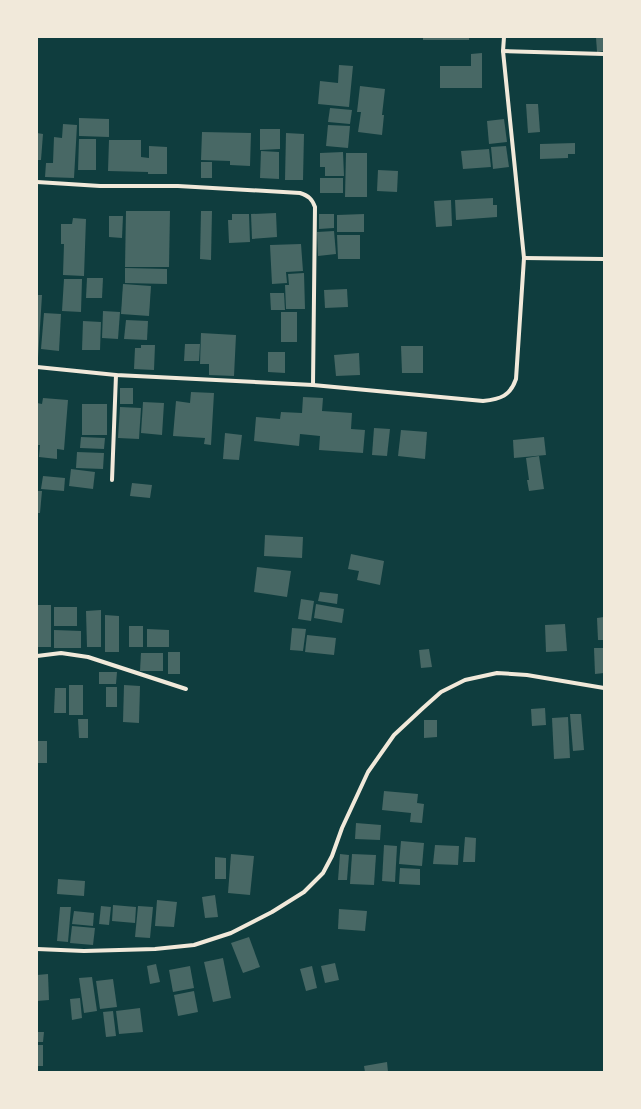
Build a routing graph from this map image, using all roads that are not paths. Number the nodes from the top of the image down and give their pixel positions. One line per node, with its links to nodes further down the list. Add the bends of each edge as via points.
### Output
1 (504, 37): 2 (street)
2 (503, 51): 3 (street); 5 (street)
3 (604, 54)
4 (37, 182): 9 (street, via 100,186 178,186 306,195 315,207)
5 (524, 258): 6 (street); 9 (street, via 516,379 512,389 505,395 495,400 483,401)
6 (604, 259)
7 (37, 367): 8 (street)
8 (116, 375): 9 (street); 10 (street)
9 (313, 385)
10 (112, 480)
11 (37, 656): 13 (street, via 61,653 88,657)
12 (604, 688): 14 (street, via 527,675 497,673 465,680 441,692 394,735 368,772 323,873 304,892 231,933 194,945 155,949)
13 (186, 689)
14 (37, 949)

